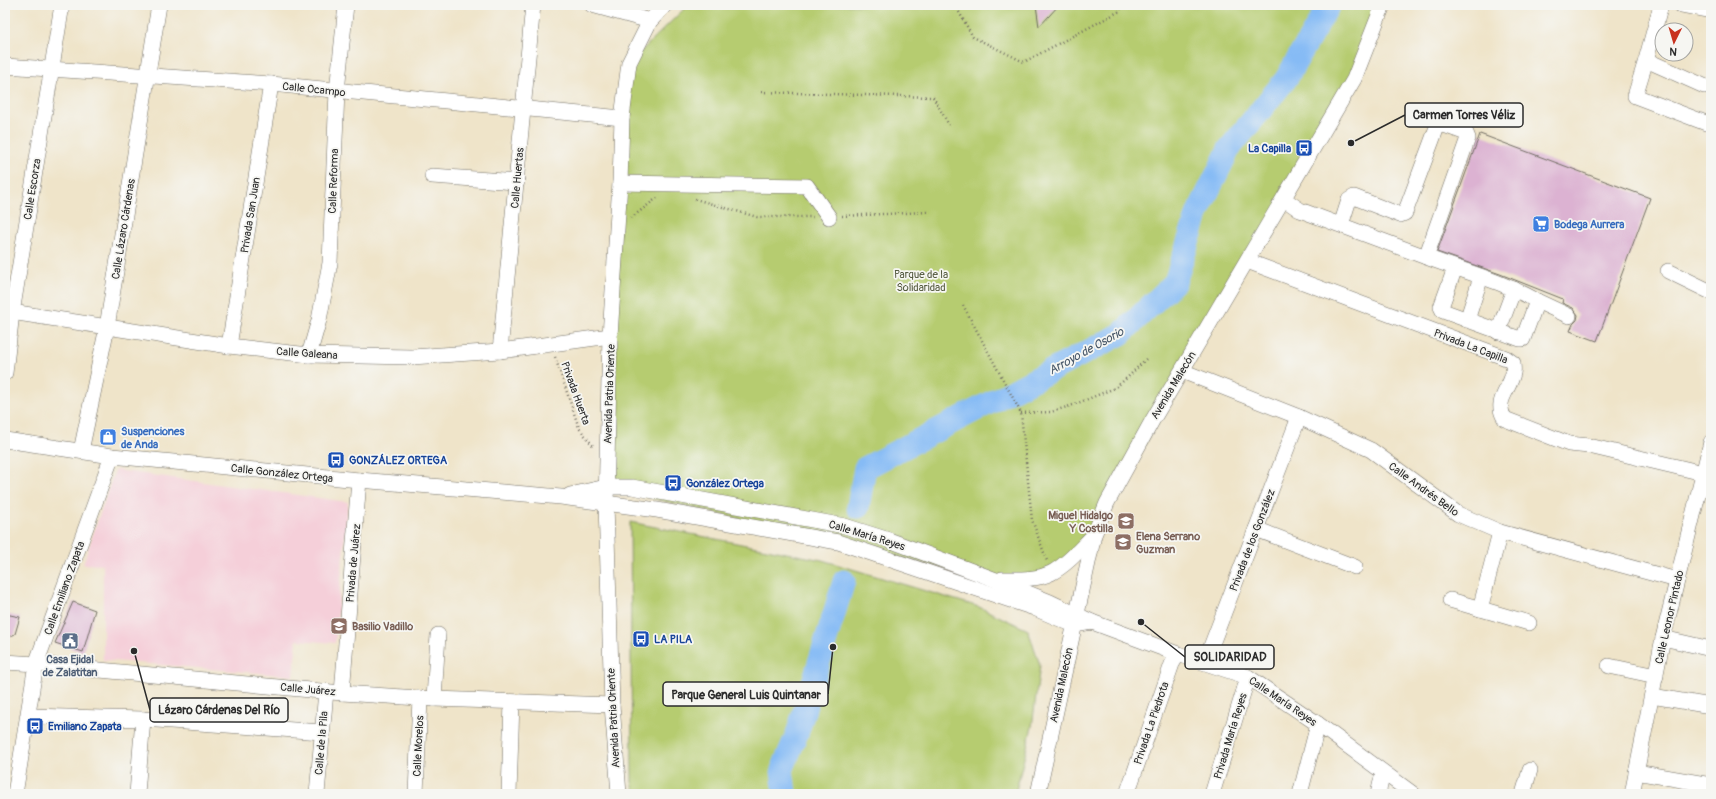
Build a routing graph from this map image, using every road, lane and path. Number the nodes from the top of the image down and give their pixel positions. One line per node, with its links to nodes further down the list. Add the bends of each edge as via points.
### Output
1 (62, 5): 16 (street, Calle Escorza)
2 (159, 5): 17 (street, Calle Lázaro Cárdenas)
3 (346, 5): 20 (street, Calle Reforma)
4 (533, 5): 22 (street, Calle Huertas)
5 (592, 5): 13 (street)
6 (665, 5): 13 (street, Avenida Patria Oriente)
7 (955, 5): 8 (path, via 972,37 1024,62 1120,11)
8 (1122, 5)
9 (1383, 5): 31 (street, Avenida Malecón, via 1354,79)
10 (1661, 5): 14 (street)
11 (1681, 5): 12 (street)
12 (1711, 11)
13 (650, 21): 23 (street, Avenida Patria Oriente, via 629,63)
14 (1646, 60): 19 (street); 24 (street, via 1634,96)
15 (5, 66): 16 (street, Calle Ocampo)
16 (52, 70): 17 (street, Calle Ocampo); 45 (street, Calle Escorza)
17 (148, 76): 18 (street, Calle Ocampo); 48 (street, Calle Lázaro Cárdenas)
18 (271, 84): 20 (street, Calle Ocampo); 52 (street, Privada San Juan)
19 (1704, 86)
20 (337, 91): 22 (street, Calle Ocampo); 54 (street, Calle Reforma, via 330,263)
21 (761, 92): 25 (path, via 933,97)
22 (523, 110): 23 (street, Calle Ocampo); 27 (street, Calle Huertas)
23 (622, 118): 28 (street, Avenida Patria Oriente)
24 (1706, 123)
25 (950, 125)
26 (432, 176): 27 (street)
27 (517, 182): 53 (street, Calle Huertas)
28 (620, 183): 33 (street, via 807,186); 35 (street, Avenida Patria Oriente)
29 (660, 195): 35 (path)
30 (689, 197): 33 (path, via 757,217)
31 (1284, 199): 34 (street, via 1300,210); 37 (street, Avenida Malecón)
32 (927, 212): 33 (path)
33 (829, 217)
34 (1341, 225): 36 (street); 36 (street, via 1349,200 1354,197 1400,215 1405,213 1437,127 1441,124 1466,133 1468,138)
35 (616, 229): 50 (street, Avenida Patria Oriente)
36 (1426, 257): 38 (street)
37 (1247, 262): 56 (street, Avenida Malecón); 65 (street, Privada La Capilla, via 1506,358 1513,363 1513,373 1500,405 1500,412 1505,419 1569,444 1589,446)
38 (1455, 268): 40 (street); 47 (street, via 1441,307 1443,311)
39 (1668, 271): 42 (street)
40 (1482, 278): 41 (street); 47 (street)
41 (1514, 289): 43 (street); 49 (street)
42 (1711, 292)
43 (1537, 301): 46 (street); 49 (street, via 1523,339)
44 (964, 305): 58 (path)
45 (9, 312): 48 (street, Calle Galeana); 57 (street, Calle Escorza)
46 (1569, 316)
47 (1466, 320): 49 (street)
48 (108, 327): 52 (street, Calle Galeana); 62 (street, Calle Lázaro Cárdenas)
49 (1498, 332)
50 (610, 336): 51 (street, Calle Galeana); 64 (street, Avenida Patria Oriente)
51 (551, 345): 53 (street, Calle Galeana); 64 (path, Privada Huerta, via 579,428)
52 (229, 346): 54 (street, Calle Galeana)
53 (500, 351): 54 (street, Calle Galeana, via 412,357)
54 (310, 355)
55 (1146, 359): 58 (path, via 1115,388 1051,412)
56 (1182, 371): 59 (street, Calle Andrés Bello); 72 (street, Avenida Malecón, via 1106,503)
57 (5, 373)
58 (1020, 412): 74 (path, via 1032,520)
59 (1299, 417): 70 (street, Privada de los González); 71 (street, Calle Andrés Bello, via 1371,450 1458,514)
60 (5, 440): 62 (street, Calle González Ortega)
61 (1711, 442): 65 (street, Calle Leonor Pintado)
62 (81, 451): 63 (street, Calle González Ortega)
63 (112, 456): 66 (street, Calle González Ortega); 87 (street, Calle Emiliano Zapata)
64 (607, 463): 67 (street, Avenida Patria Oriente)
65 (1703, 473): 76 (street, Calle Leonor Pintado)
66 (359, 480): 68 (street, Calle González Ortega); 92 (street, Privada de Juárez)
67 (606, 487): 68 (street, Calle González Ortega); 69 (street, Avenida Patria Oriente); 75 (street, Calle María Reyes, via 632,486 845,526)
68 (561, 497): 69 (street, Calle González Ortega)
69 (606, 503): 79 (street, Calle María Reyes, via 838,542); 96 (street, Avenida Patria Oriente)
70 (1256, 529): 73 (street); 86 (street, Privada de los González)
71 (1500, 532): 76 (street, Calle Andrés Bello); 78 (street)
72 (1094, 535): 74 (street, via 1074,556); 79 (street, Avenida Malecón)
73 (1354, 567)
74 (1051, 573): 75 (street, via 1031,578)
75 (996, 580): 79 (street, Calle María Reyes, via 1050,602)
76 (1677, 580): 82 (street, Calle Leonor Pintado)
77 (1450, 600): 78 (street)
78 (1480, 609): 80 (street)
79 (1075, 620): 84 (street, Calle María Reyes, via 1092,622); 112 (street, Avenida Malecón)
80 (1530, 623)
81 (438, 635): 94 (street, Calle Morelos)
82 (1663, 638): 83 (street); 89 (street, Calle Leonor Pintado)
83 (1711, 649)
84 (1178, 654): 86 (street, Calle María Reyes); 113 (street, Privada La Piedrota, via 1172,664)
85 (5, 662): 87 (street, Calle Juárez)
86 (1205, 662): 90 (street, Calle María Reyes)
87 (36, 664): 91 (street, Calle Juárez); 98 (street, Calle Emiliano Zapata)
88 (1609, 666): 89 (street)
89 (1656, 676): 93 (street, Calle Leonor Pintado)
90 (1248, 677): 100 (street, Calle María Reyes); 114 (street, Privada María Reyes)
91 (326, 691): 92 (street, Calle Juárez); 101 (street, Calle de la Pila)
92 (342, 693): 94 (street, Calle Juárez)
93 (1652, 696): 97 (street); 104 (street, Calle Leonor Pintado)
94 (427, 698): 95 (street, Calle Juárez); 109 (street, Calle Morelos)
95 (512, 702): 96 (street, Calle Juárez); 110 (street)
96 (612, 705): 111 (street, Avenida Patria Oriente)
97 (1711, 706)
98 (29, 716): 99 (street); 106 (street, Calle Emiliano Zapata)
99 (144, 719): 101 (street); 107 (street)
100 (1318, 724): 103 (street, Calle María Reyes); 115 (street)
101 (322, 732): 108 (street, Calle de la Pila)
102 (1530, 770): 118 (street)
103 (1383, 772): 116 (street); 117 (street, Calle María Reyes)
104 (1636, 772): 105 (street); 119 (street, Calle Leonor Pintado)
105 (1711, 785)
106 (15, 794)
107 (137, 794)
108 (317, 794)
109 (416, 794)
110 (509, 794)
111 (619, 794)
112 (1038, 794)
113 (1127, 794)
114 (1212, 794)
115 (1300, 794)
116 (1378, 794)
117 (1413, 794)
118 (1523, 794)
119 (1632, 794)

